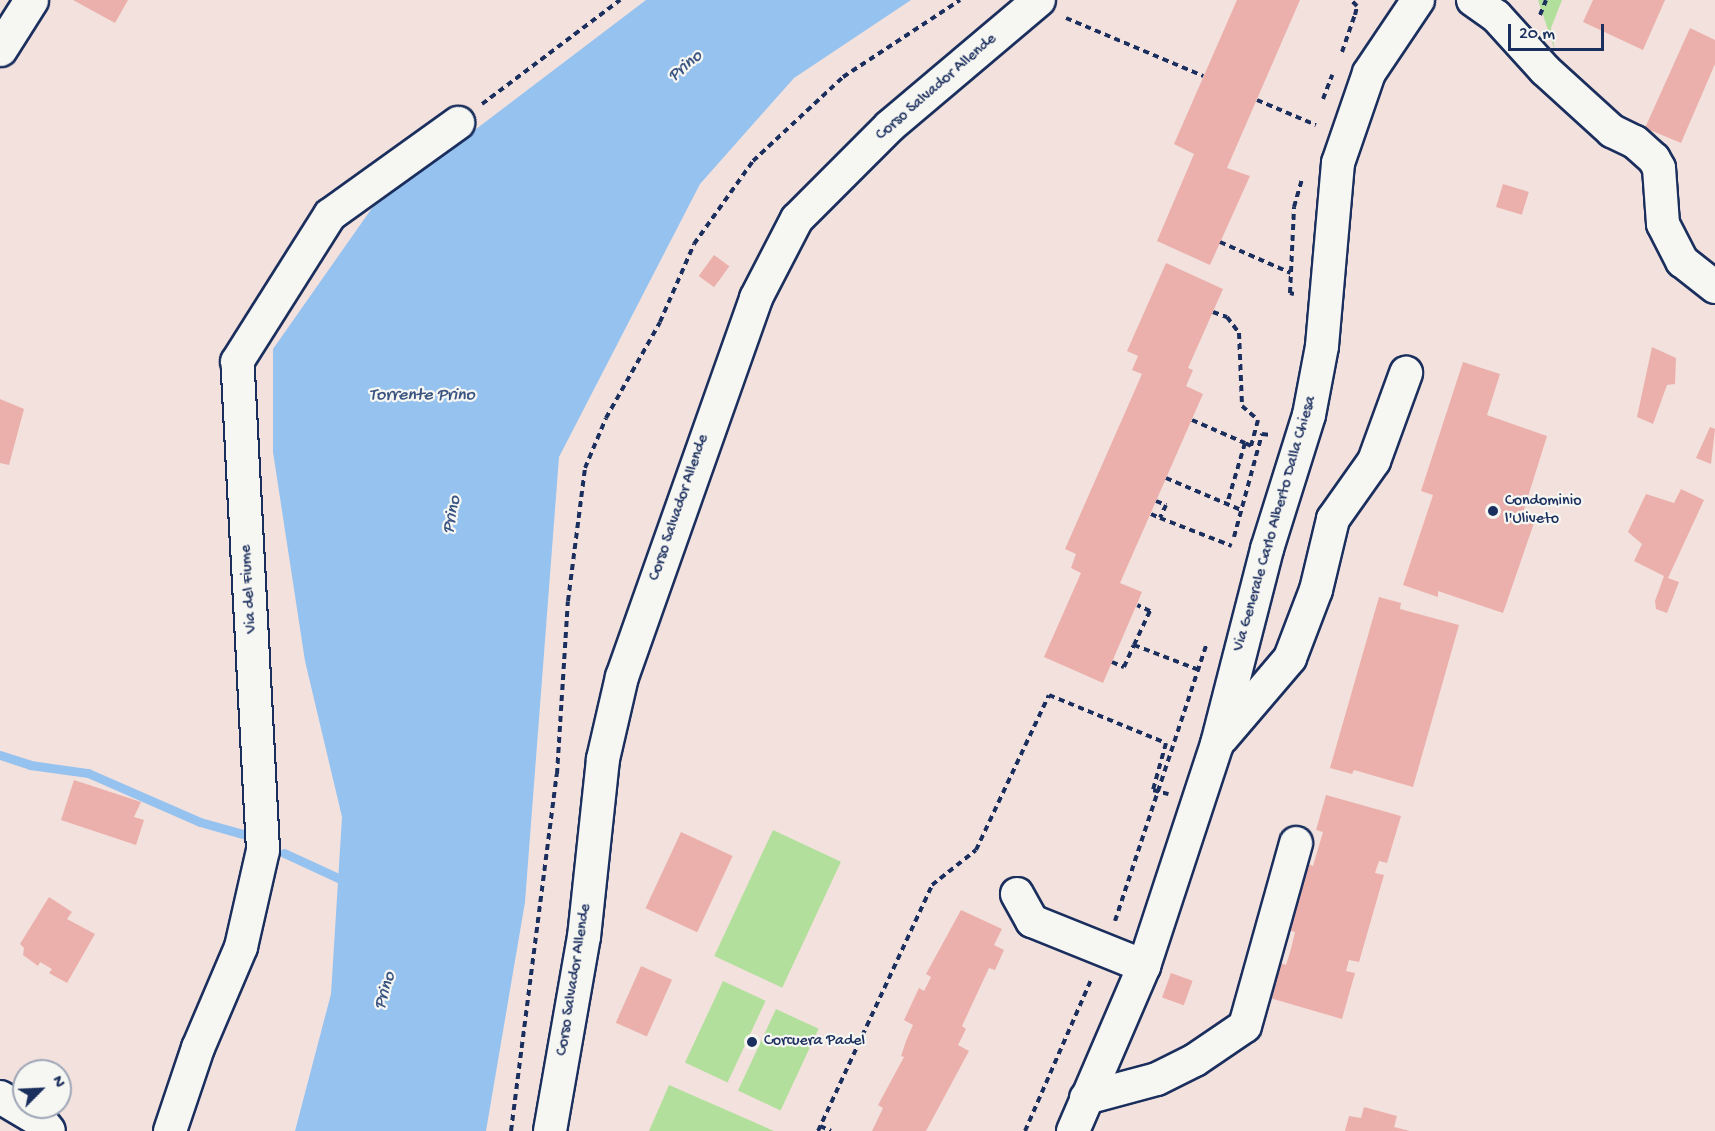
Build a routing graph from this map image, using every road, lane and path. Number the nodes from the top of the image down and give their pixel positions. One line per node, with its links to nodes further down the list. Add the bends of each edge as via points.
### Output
1 (31, 0): 7 (main road)
2 (620, 0): 14 (path)
3 (1351, 0): 8 (path, via 1357,6)
4 (1418, 0): 42 (street, Via Generale Carlo Alberto Dalla Chiesa, via 1369,73 1338,163 1322,346 1309,415 1267,549)
5 (1036, 2): 10 (path); 54 (street, Corso Salvador Allende, via 890,126 797,219 756,298 622,677 603,759 584,937)
6 (1491, 5): 20 (street, via 1545,70 1612,131 1635,142 1654,159 1659,168 1663,224 1682,261)
7 (0, 49)
8 (1341, 54)
9 (1336, 64): 12 (path)
10 (1203, 76)
11 (1257, 100): 15 (path)
12 (1321, 105)
13 (1319, 115): 16 (path)
14 (458, 123): 53 (street, Via del Fiume, via 330,215 237,362 263,850 241,947 198,1048)
15 (1313, 124)
16 (1313, 134)
17 (1302, 176): 19 (path, via 1294,207)
18 (1220, 242): 19 (path)
19 (1291, 273): 21 (path, via 1290,293)
20 (1715, 287)
21 (1301, 297)
22 (1213, 312): 25 (path, via 1227,317 1239,333 1242,406 1258,420)
23 (1406, 373): 42 (street, Via Generale Carlo Alberto Dalla Chiesa, via 1374,461 1333,519 1316,590 1290,658)
24 (1192, 420): 28 (path)
25 (1256, 432): 26 (path); 28 (path, via 1251,446)
26 (1262, 434): 27 (path); 32 (path)
27 (1274, 435)
28 (1245, 443): 31 (path)
29 (1166, 478): 31 (path)
30 (1156, 501): 34 (path, via 1166,505)
31 (1227, 504): 32 (path)
32 (1241, 510): 35 (path)
33 (1150, 514): 34 (path)
34 (1160, 518): 35 (path)
35 (1232, 546): 36 (path)
36 (1229, 557)
37 (1137, 605): 39 (path, via 1150,611)
38 (1209, 636): 41 (path)
39 (1134, 645): 40 (path, via 1124,667); 41 (path)
40 (1112, 662)
41 (1199, 670): 43 (path)
42 (1217, 744): 44 (street, Via Generale Carlo Alberto Dalla Chiesa)
43 (1160, 792): 44 (path); 47 (path); 51 (path, via 1152,790 1166,743 1049,695 976,850 932,885)
44 (1197, 802): 48 (street, Via Generale Carlo Alberto Dalla Chiesa)
45 (1296, 843): 50 (street, via 1245,1026 1195,1060 1157,1079)
46 (1017, 894): 47 (street, via 1032,921)
47 (1104, 950): 48 (street); 56 (path)
48 (1144, 966): 50 (street, Via Generale Carlo Alberto Dalla Chiesa)
49 (0, 1097): 52 (street, via 42,1122)
50 (1086, 1098): 57 (street, Via Generale Carlo Alberto Dalla Chiesa)
51 (819, 1129): 55 (path)
52 (49, 1131)
53 (170, 1131)
54 (550, 1131)
55 (831, 1131)
56 (1025, 1131)
57 (1073, 1131)

